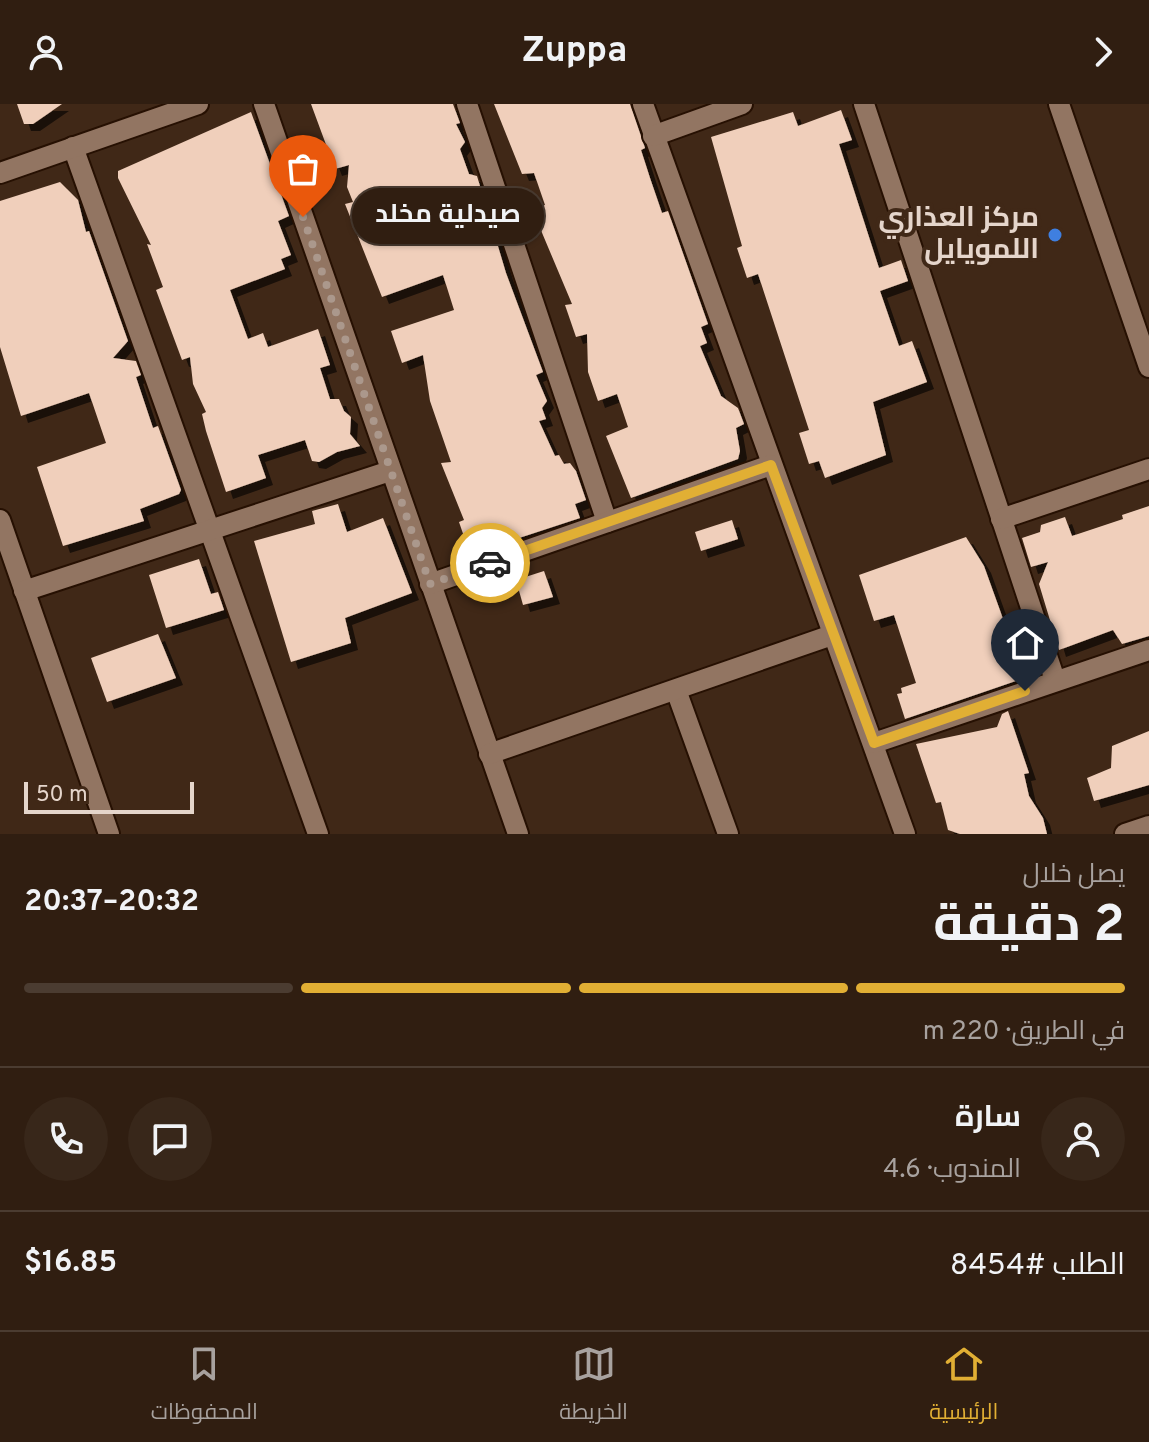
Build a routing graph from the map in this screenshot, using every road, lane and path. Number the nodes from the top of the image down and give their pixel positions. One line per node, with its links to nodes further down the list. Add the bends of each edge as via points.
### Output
1 (198, 104): 9 (street)
2 (264, 104): 14 (street)
3 (467, 104): 17 (street)
4 (643, 104): 8 (street)
5 (742, 104): 8 (street)
6 (864, 104): 15 (street)
7 (1059, 104): 11 (street)
8 (653, 136): 12 (street)
9 (73, 147): 10 (street); 18 (street)
10 (0, 173)
11 (1149, 367)
12 (771, 465): 17 (street); 21 (street)
13 (1149, 469): 15 (street)
14 (390, 471): 18 (street); 19 (street)
15 (1001, 519): 23 (street)
16 (0, 520): 20 (street)
17 (607, 522): 19 (street)
18 (211, 529): 20 (street); 29 (street)
19 (430, 584): 26 (street)
20 (24, 591): 28 (street)
21 (832, 635): 24 (street); 25 (street)
22 (1149, 650): 23 (street)
23 (1055, 680): 25 (street)
24 (676, 690): 26 (street); 31 (street)
25 (874, 743): 32 (street)
26 (489, 754): 30 (street)
27 (1149, 826): 33 (street)
28 (109, 834)
29 (318, 834)
30 (518, 834)
31 (728, 834)
32 (905, 834)
33 (1125, 834)

